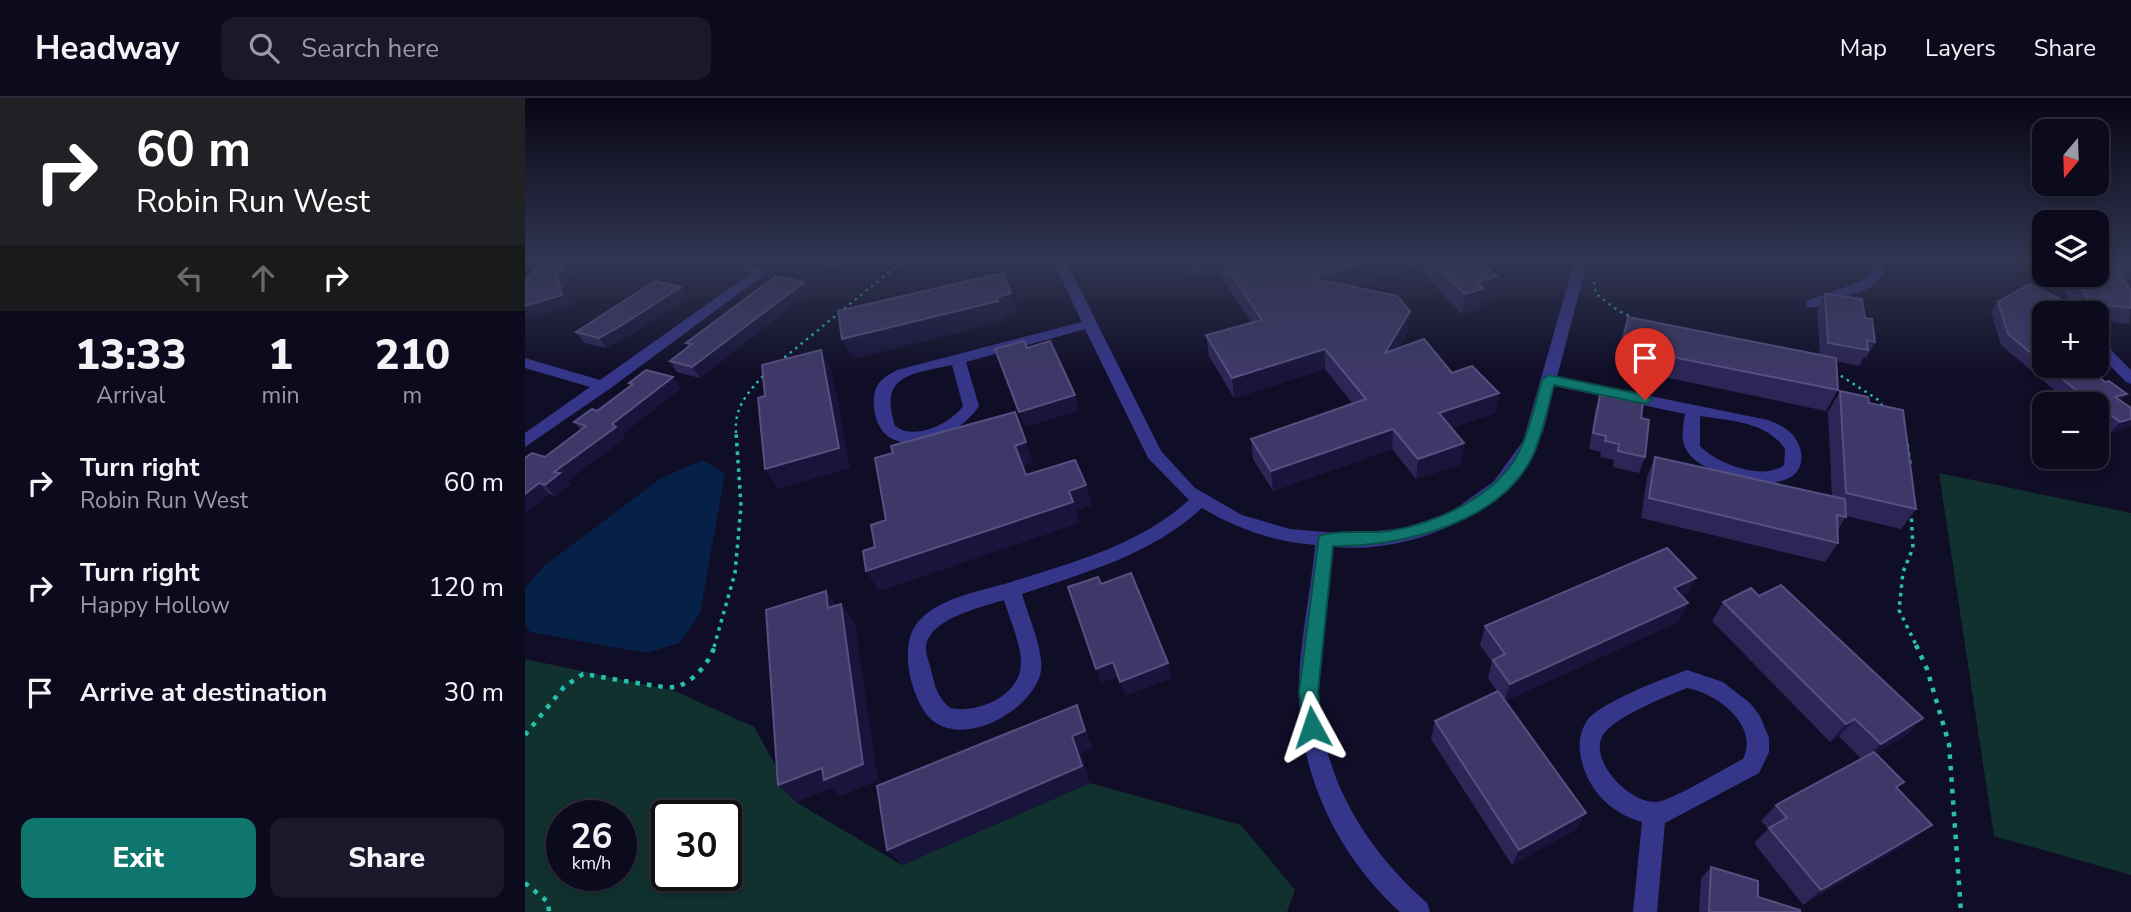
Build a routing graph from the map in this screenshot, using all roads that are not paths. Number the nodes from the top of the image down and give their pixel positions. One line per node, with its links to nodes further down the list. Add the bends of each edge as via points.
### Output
1 (726, 297): 12 (street)
2 (1076, 297): 6 (street)
3 (1572, 297): 11 (street)
4 (1830, 297): 5 (street)
5 (1811, 304)
6 (1089, 324): 8 (street); 15 (street, via 1154,454 1170,476)
7 (2109, 356): 10 (street)
8 (958, 359): 8 (street, via 905,373 888,383 881,396 889,428 915,437 946,429 966,415 971,406)
9 (525, 363): 12 (street)
10 (2131, 379)
11 (1549, 380): 13 (street); 16 (street, via 1526,453 1506,481 1483,500 1447,520 1394,536)
12 (603, 386): 14 (street)
13 (1693, 410): 13 (street, via 1760,423 1777,431 1793,448 1791,469 1786,474 1759,477 1711,465 1692,446)
14 (525, 441)
15 (1199, 501): 16 (street, via 1256,528); 17 (street, via 1150,540)
16 (1325, 540): 19 (street, via 1309,692 1318,761 1335,804 1367,860)
17 (1011, 590): 17 (street, via 954,608 921,633 917,652 929,702 944,717 963,720 1005,705 1029,681 1032,661)
18 (1654, 815): 18 (street, via 1757,759 1761,744 1756,730 1732,698 1711,683 1682,681 1604,719 1593,731 1591,759 1613,794 1633,810); 20 (street)
19 (1417, 912)
20 (1645, 912)

